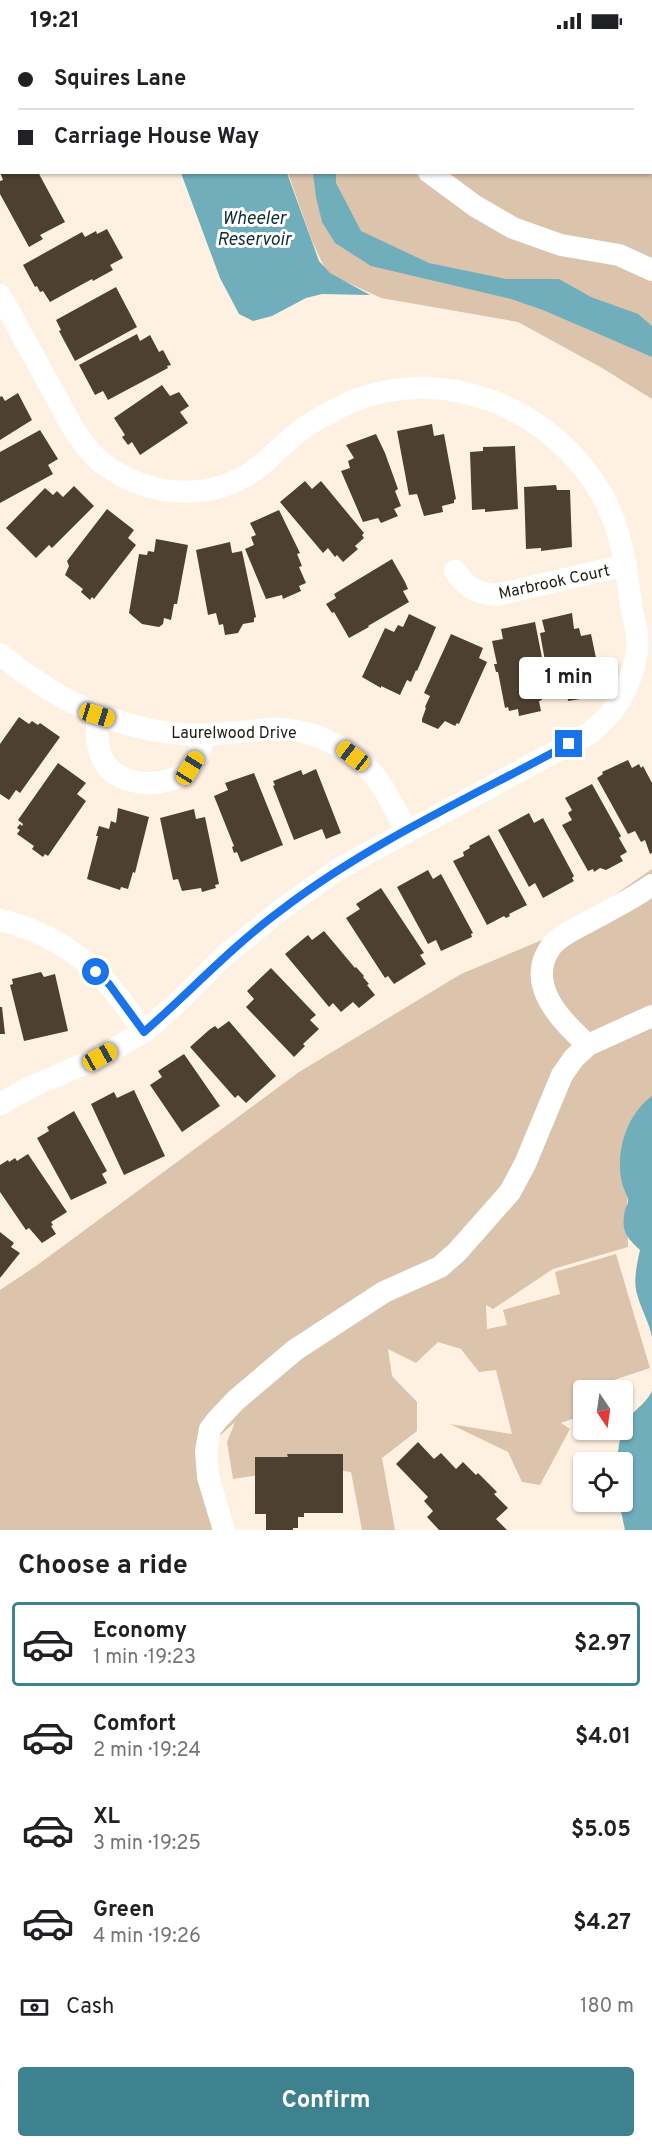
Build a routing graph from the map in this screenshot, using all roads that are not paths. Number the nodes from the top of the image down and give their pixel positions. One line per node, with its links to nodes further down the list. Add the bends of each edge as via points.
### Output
1 (432, 174): 2 (street, via 513,228 561,245 619,255)
2 (652, 270)
3 (0, 295): 4 (street, via 84,444 104,465 128,480 153,489 214,489 241,479 320,417 355,400 413,389 445,389 508,406 566,446 603,497 617,529)
4 (626, 565): 5 (street, Marbrook Court, via 496,595 466,586); 9 (street, via 637,656 610,714 590,733)
5 (455, 571)
6 (0, 654): 7 (street, Laurelwood Drive, via 44,688)
7 (97, 715): 8 (street, Laurelwood Drive, via 171,733); 8 (street, via 98,740 106,765 121,777 140,783 163,782 190,768)
8 (205, 735): 9 (street, Laurelwood Drive, via 273,729 322,738 363,764 380,783)
9 (406, 831): 13 (street, via 342,867 283,908 223,957)
10 (652, 885): 14 (street, via 566,934 550,947 544,961 544,989 555,1012)
11 (0, 920): 13 (street, via 54,940 83,960 109,984)
12 (652, 1016): 14 (street)
13 (144, 1032): 15 (street)
14 (588, 1045): 16 (street, via 562,1075 510,1192 457,1252 440,1267 384,1292 295,1350 218,1419 210,1430 206,1451 208,1477)
15 (0, 1104)
16 (224, 1530)

